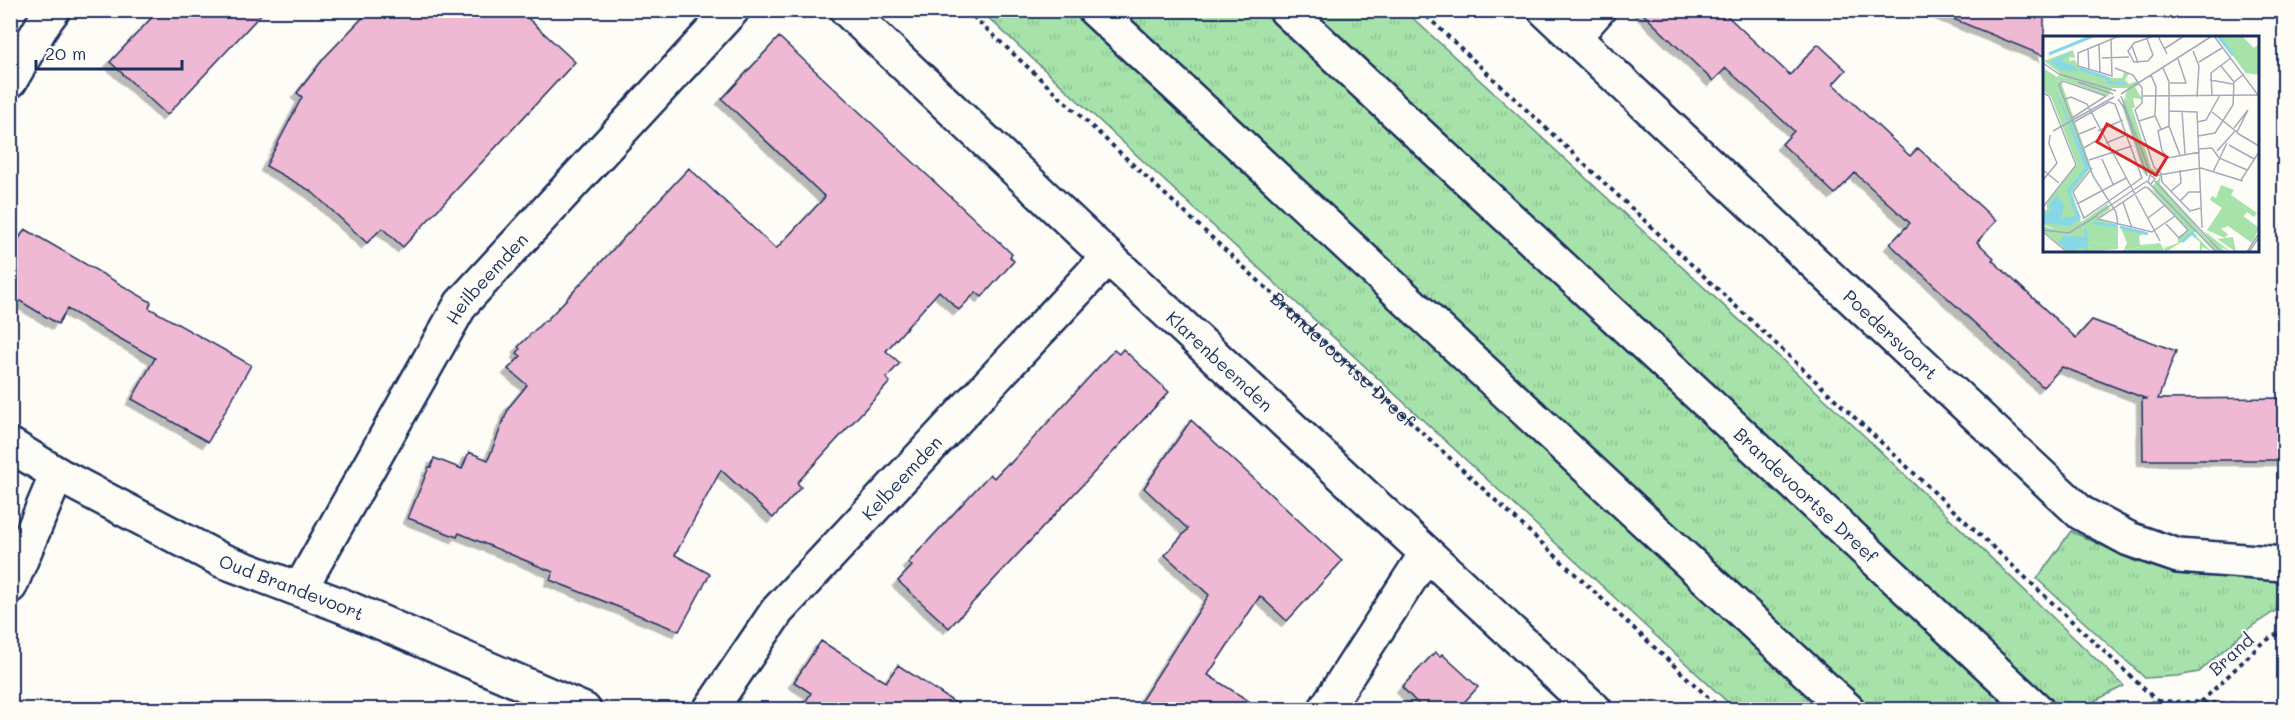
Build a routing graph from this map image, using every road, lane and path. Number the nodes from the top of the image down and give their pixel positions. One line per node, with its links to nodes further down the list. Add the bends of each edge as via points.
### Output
1 (53, 10): 11 (street)
2 (732, 10): 18 (street, Heilbeemden, via 461,304)
3 (847, 10): 12 (street, Klarenbeemden)
4 (966, 10): 26 (path, Brandevoortse Dreef)
5 (1095, 10): 27 (street)
6 (1287, 10): 28 (street, Brandevoortse Dreef)
7 (1420, 10): 20 (path)
8 (1545, 10): 10 (street, Poedersvoort)
9 (1598, 10): 10 (street)
10 (1574, 38): 16 (street, Poedersvoort, via 2081,513 2130,539 2178,556)
11 (10, 81)
12 (1108, 257): 15 (street, Klarenbeemden); 23 (street, Kelbeemden, via 777,611)
13 (10, 445): 14 (street, Oud Brandevoort)
14 (57, 474): 17 (street); 18 (street, Oud Brandevoort, via 221,560)
15 (1426, 554): 24 (street); 25 (street, Klarenbeemden)
16 (2284, 564)
17 (10, 586)
18 (300, 589): 22 (street, Oud Brandevoort)
19 (2284, 630): 21 (path, Brand, via 2262,643)
20 (2157, 701): 21 (path); 29 (path)
21 (2200, 703): 30 (path, via 2240,704)
22 (584, 710)
23 (710, 710)
24 (1325, 710)
25 (1595, 710)
26 (1722, 710)
27 (1848, 710)
28 (2037, 710)
29 (2123, 710)
30 (2258, 710)

